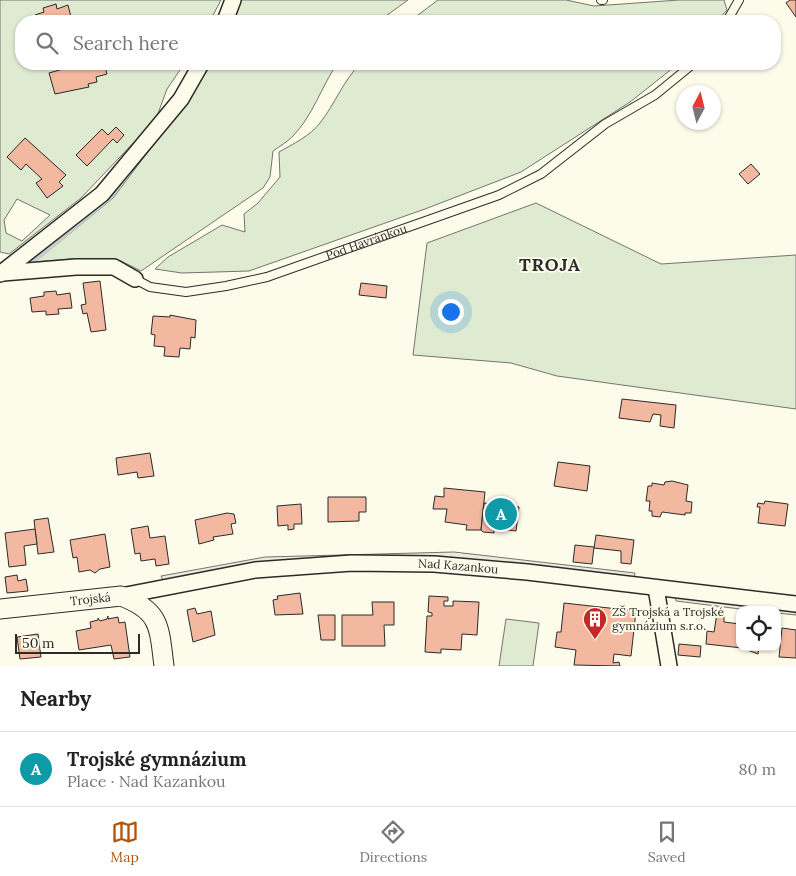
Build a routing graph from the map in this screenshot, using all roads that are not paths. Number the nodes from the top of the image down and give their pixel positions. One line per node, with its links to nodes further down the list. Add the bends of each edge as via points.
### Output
1 (233, 0): 3 (street)
2 (739, 0): 4 (lane)
3 (227, 15)
4 (730, 15)
5 (198, 70): 7 (street, Pod Havránkou, via 181,99 102,194)
6 (686, 70): 8 (lane, Pod Havránkou, via 655,95 605,124 541,174 499,195 267,277 186,292 150,287)
7 (1, 273): 8 (street, Pod Havránkou, via 114,267)
8 (135, 279)
9 (656, 588): 10 (street, Nad Kazankou, via 434,564 352,563 255,570); 11 (street, Nad Kazankou); 14 (street)
10 (121, 596): 12 (street, Trojská); 13 (street, Trojská, via 137,602 151,614 160,632)
11 (796, 604)
12 (0, 609)
13 (164, 666)
14 (669, 666)

